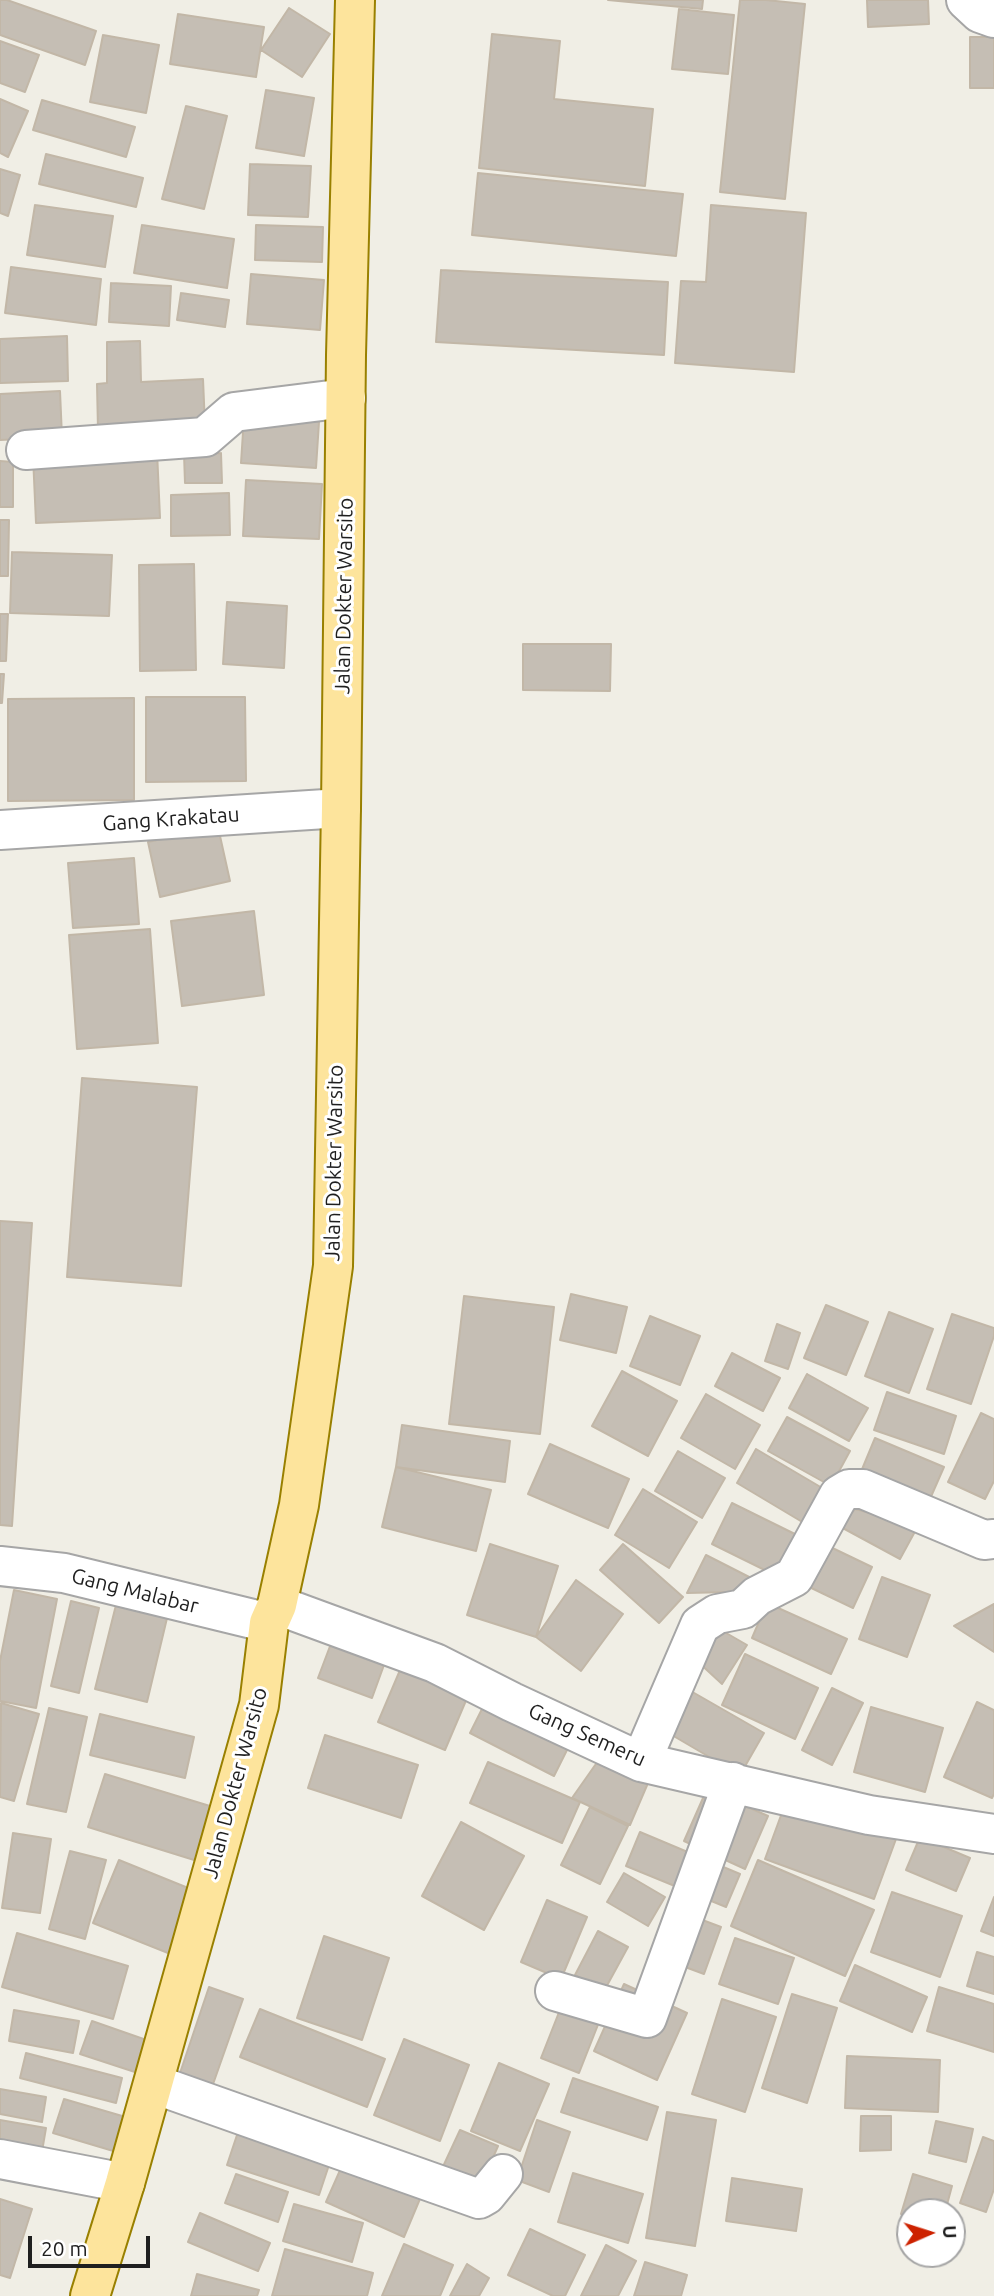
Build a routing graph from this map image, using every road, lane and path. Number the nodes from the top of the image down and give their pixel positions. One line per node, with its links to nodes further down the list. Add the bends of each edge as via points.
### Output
1 (355, 0): 4 (main road, Jalan Dokter Warsito)
2 (966, 0): 3 (street)
3 (994, 18)
4 (346, 398): 5 (street, via 234,412 205,437); 6 (main road, Jalan Dokter Warsito)
5 (26, 450)
6 (341, 808): 7 (street, Gang Krakatau); 10 (main road, Jalan Dokter Warsito, via 333,1266 299,1505)
7 (0, 830)
8 (994, 1539): 11 (street, via 984,1540 863,1489 839,1495 794,1577 757,1596 743,1609 717,1614 700,1625)
9 (0, 1566): 10 (street, Gang Malabar, via 64,1573)
10 (273, 1614): 11 (street, Gang Semeru, via 435,1663); 15 (main road, Jalan Dokter Warsito, via 259,1705)
11 (641, 1762): 12 (street, Gang Semeru)
12 (733, 1782): 13 (street, Gang Semeru, via 869,1815); 14 (street, via 647,2018)
13 (994, 1834)
14 (555, 1991)
15 (154, 2084): 17 (street, via 479,2199); 18 (main road, Jalan Dokter Warsito)
16 (0, 2159): 18 (street)
17 (503, 2174)
18 (125, 2183): 19 (main road, Jalan Dokter Warsito)
19 (90, 2296)

